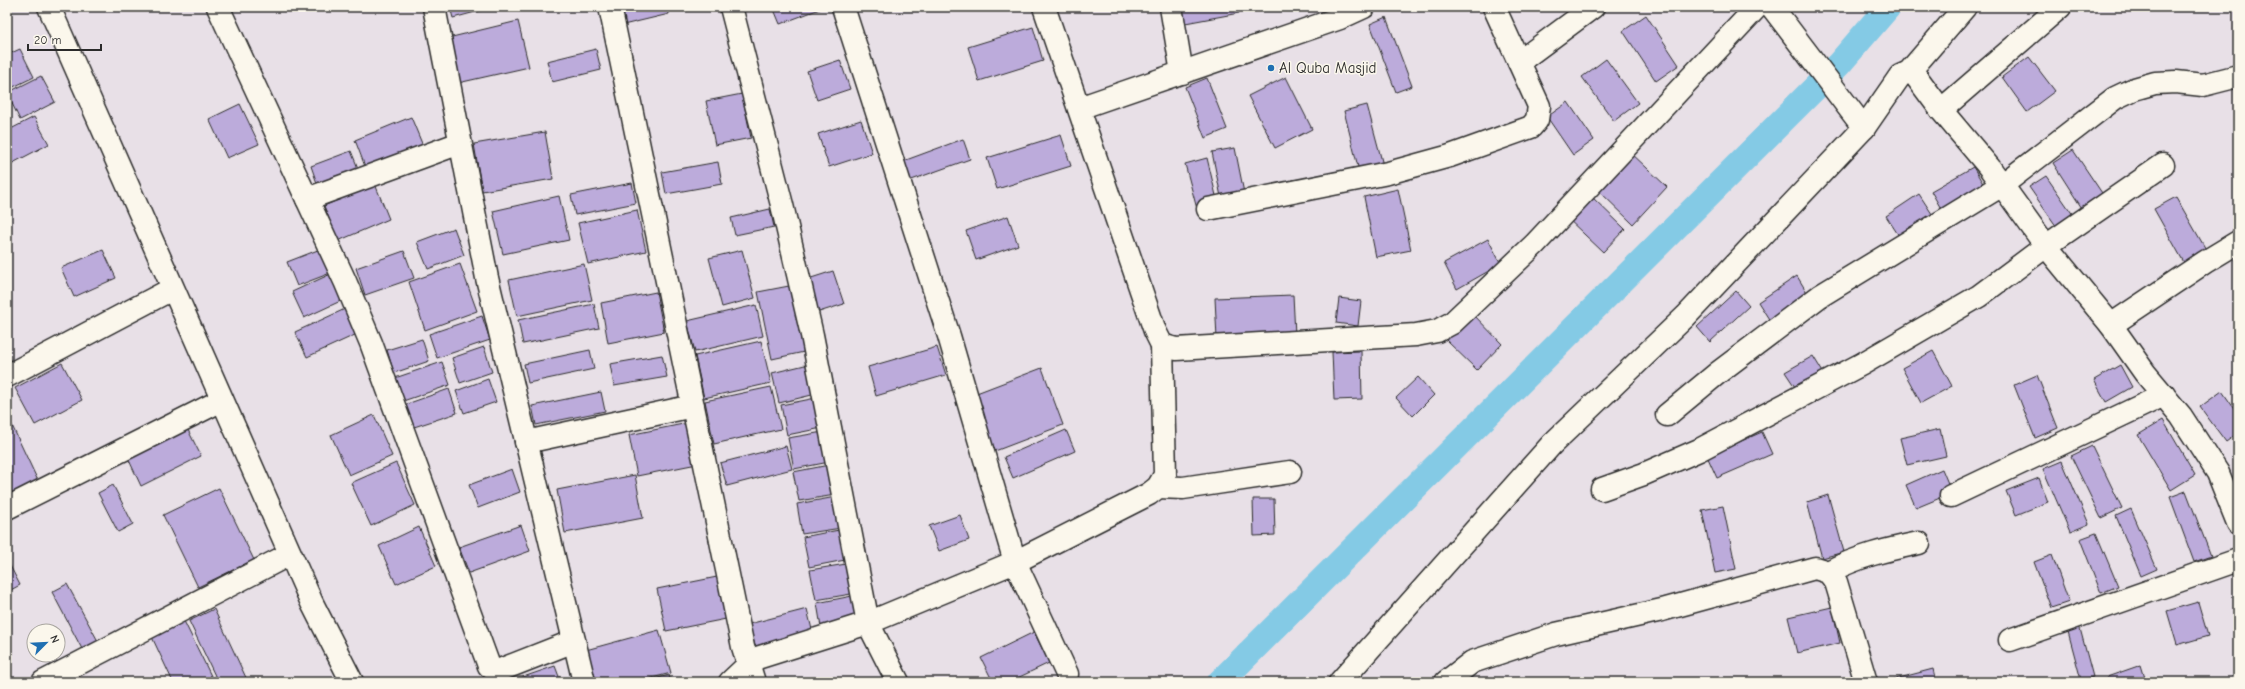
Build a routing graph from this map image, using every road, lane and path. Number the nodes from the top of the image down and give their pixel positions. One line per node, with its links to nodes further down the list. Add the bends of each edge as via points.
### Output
1 (49, 7): 30 (street)
2 (218, 7): 26 (street)
3 (434, 7): 23 (street)
4 (610, 7): 36 (street)
5 (731, 7): 50 (street, via 782,205 812,335)
6 (843, 7): 48 (street, via 949,336)
7 (1044, 7): 20 (street)
8 (1171, 7): 18 (street)
9 (1364, 7): 18 (street, via 1340,18)
10 (1494, 7): 16 (street)
11 (1592, 7): 16 (street)
12 (1757, 7): 32 (street, via 1535,244 1452,323 1437,331 1416,335 1176,348)
13 (1772, 7): 22 (street)
14 (1965, 7): 17 (street)
15 (2060, 7): 21 (street)
16 (1519, 62): 27 (street, via 1539,106 1537,120 1531,127 1450,156 1388,173)
17 (1909, 72): 21 (street, via 1915,75); 22 (street, via 1900,76)
18 (1182, 73): 20 (street)
19 (2238, 76): 25 (street, via 2203,85 2155,83 2134,89 2115,98)
20 (1079, 108): 32 (street)
21 (1941, 110): 25 (street)
22 (1864, 128): 60 (street, via 1686,316 1552,444)
23 (460, 143): 26 (street); 38 (street, via 487,278)
24 (2163, 165): 29 (street)
25 (2002, 185): 29 (street); 37 (street, via 1820,296 1718,372)
26 (307, 199): 52 (street, via 371,343 488,666 500,670)
27 (1208, 209)
28 (2238, 242): 31 (street)
29 (2046, 246): 31 (street); 41 (street, via 1979,296 1862,364 1699,450)
30 (172, 289): 33 (street); 35 (street)
31 (2111, 325): 34 (street)
32 (1162, 345): 40 (street, via 1165,474)
33 (7, 376)
34 (2164, 395): 42 (street); 44 (street, via 2181,416 2218,473)
35 (222, 400): 43 (street); 46 (street)
36 (694, 406): 38 (street); 53 (street)
37 (1667, 416)
38 (526, 442): 52 (street)
39 (1290, 472): 40 (street, via 1183,488)
40 (1158, 487): 48 (street, via 1149,494)
41 (1602, 489)
42 (1951, 496)
43 (7, 508)
44 (2238, 523)
45 (1919, 543): 49 (street, via 1877,551 1852,559)
46 (290, 554): 55 (street); 56 (street)
47 (2238, 560): 51 (street)
48 (1015, 562): 50 (street); 54 (street)
49 (1828, 572): 61 (street, via 1815,568 1662,610 1556,634 1472,662); 62 (street, via 1836,582)
50 (868, 623): 53 (street, via 757,658); 59 (street)
51 (2010, 640)
52 (574, 641): 57 (street)
53 (751, 673): 58 (street)
54 (1067, 674)
55 (43, 682)
56 (352, 682)
57 (584, 682)
58 (730, 682)
59 (898, 682)
60 (1340, 682)
61 (1446, 682)
62 (1866, 682)

